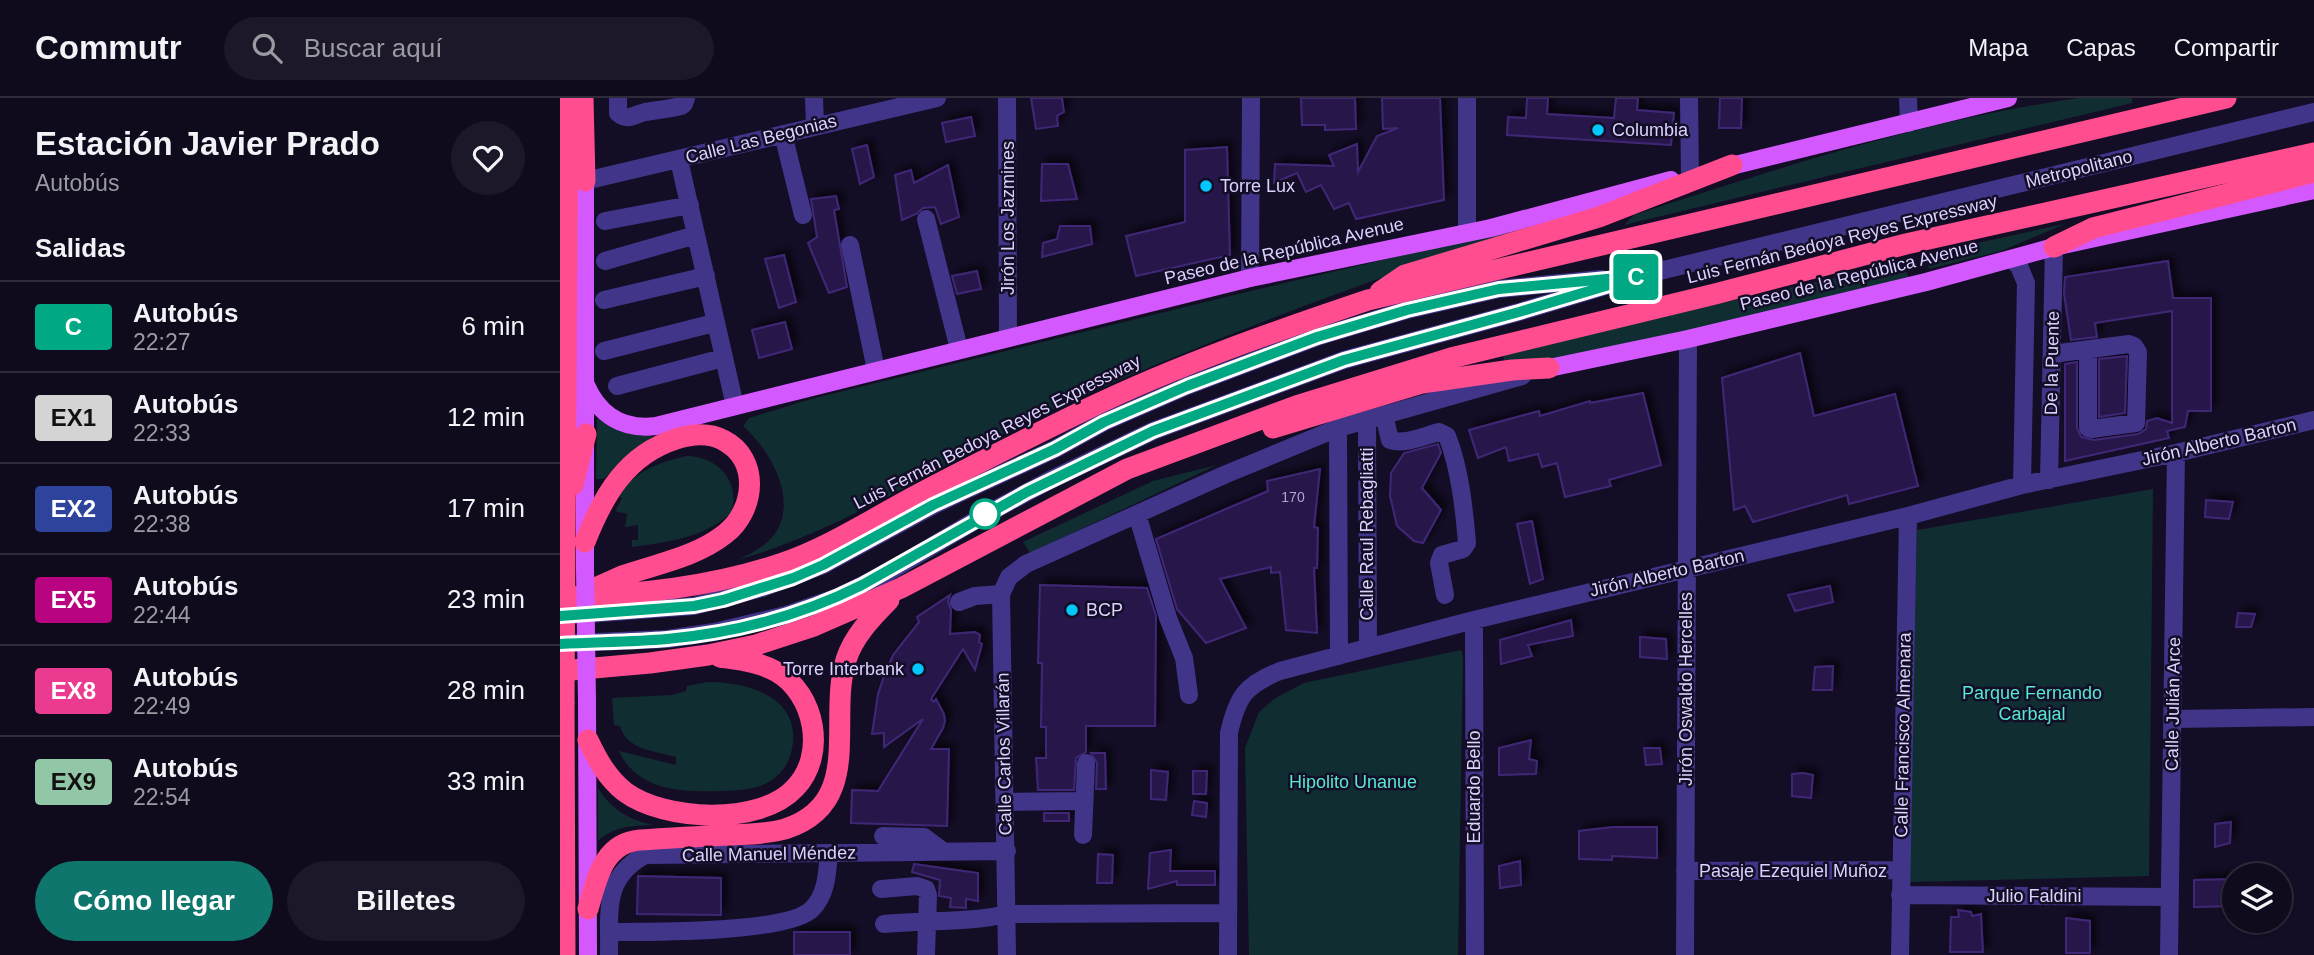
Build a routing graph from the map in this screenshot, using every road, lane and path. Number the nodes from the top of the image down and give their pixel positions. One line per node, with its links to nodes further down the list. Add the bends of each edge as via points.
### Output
1 (568, 98): 64 (highway)
2 (583, 98): 24 (highway)
3 (618, 98): 14 (street, via 618,113 623,117 636,117)
4 (685, 98): 14 (street, via 681,106)
5 (814, 98): 17 (street)
6 (937, 98): 17 (street, Calle Las Begonias)
7 (1007, 98): 42 (street, Jirón Los Jazmines)
8 (1251, 98): 38 (street)
9 (1467, 98): 30 (street)
10 (1689, 98): 23 (street)
11 (1909, 98): 16 (street)
12 (2008, 98): 16 (main road, Paseo de la República Avenue)
13 (2226, 98): 40 (highway, Luis Fernán Bedoya Reyes Expressway)
14 (643, 105)
15 (2314, 112): 37 (street, Metropolitano)
16 (1909, 123): 21 (main road, Paseo de la República Avenue)
17 (815, 125): 18 (street, Calle Las Begonias)
18 (783, 134): 20 (street, Calle Las Begonias); 27 (street)
19 (2314, 153): 59 (highway, Luis Fernán Bedoya Reyes Expressway, via 1906,244 1451,358 1296,406)
20 (679, 160): 24 (street, Calle Las Begonias); 26 (street)
21 (1732, 166): 23 (main road, Paseo de la República Avenue); 40 (highway, via 1599,216 1405,275)
22 (2314, 172): 33 (highway, via 2093,228)
23 (1690, 175): 30 (main road, Paseo de la República Avenue)
24 (585, 181): 51 (main road)
25 (2314, 190): 33 (main road, Paseo de la República Avenue)
26 (690, 205): 29 (street); 31 (street)
27 (803, 215)
28 (926, 219): 44 (street)
29 (605, 221)
30 (1467, 232): 38 (main road, Paseo de la República Avenue)
31 (696, 235): 35 (street); 36 (street)
32 (850, 246): 50 (street)
33 (2054, 247): 34 (main road, Paseo de la República Avenue); 47 (street, De la Puente)
34 (2011, 259): 43 (main road, Paseo de la República Avenue); 61 (street, De la Puente, via 2026,283)
35 (605, 261)
36 (706, 276): 39 (street); 41 (street)
37 (1639, 276): 72 (street, Metropolitano, via 1499,289 1317,337 1104,422 793,578 694,606); 74 (street, Metropolitano, via 1344,360 1153,431 992,510 875,579 786,615 667,639)
38 (1250, 278): 42 (main road, Paseo de la República Avenue)
39 (604, 300)
40 (1368, 300): 70 (highway, Luis Fernán Bedoya Reyes Expressway, via 1142,383 780,564 676,587)
41 (714, 323): 45 (street); 48 (street)
42 (1008, 338): 44 (main road, Paseo de la República Avenue)
43 (1688, 339): 49 (main road, Paseo de la República Avenue); 66 (street, Jirón Oswaldo Hercelles)
44 (959, 349): 50 (main road, Paseo de la República Avenue)
45 (604, 351)
46 (2088, 351): 46 (street, via 2129,344 2138,352 2136,424 2088,428); 47 (street)
47 (2052, 354): 60 (street, De la Puente)
48 (723, 358): 52 (street); 53 (street)
49 (1549, 368): 54 (street, Paseo de la República Avenue); 59 (highway, via 1422,383 1167,464)
50 (876, 370): 53 (main road, Paseo de la República Avenue)
51 (586, 385): 53 (main road, Paseo de la República Avenue, via 607,416 636,427); 57 (main road)
52 (617, 386)
53 (735, 406)
54 (1375, 418): 56 (street, Paseo de la República Avenue); 69 (street, via 1395,442 1439,432 1447,436 1456,464 1467,543 1463,549 1443,555 1439,563); 75 (street, Calle Raul Rebagliatti)
55 (2314, 420): 58 (street, Jirón Alberto Barton)
56 (1338, 428): 62 (street, Paseo de la República Avenue); 77 (street, Calle Raul Rebagliatti)
57 (586, 434): 64 (highway); 65 (main road)
58 (2176, 453): 60 (street, Jirón Alberto Barton); 81 (street, Calle Julián Arce)
59 (1127, 470): 67 (highway, Luis Fernán Bedoya Reyes Expressway)
60 (2049, 480): 61 (street, Jirón Alberto Barton)
61 (2022, 485): 63 (street, Jirón Alberto Barton)
62 (1137, 514): 68 (street, Paseo de la República Avenue, via 1026,564 1009,577); 79 (street, via 1184,657)
63 (1908, 516): 66 (street, Jirón Alberto Barton); 91 (street, Calle Francisco Almenara)
64 (565, 517): 65 (highway)
65 (575, 542): 70 (highway, via 615,482 653,448 703,434 730,444 744,461 749,495 741,518 725,534 694,552); 82 (main road, bridge, via 585,568); 102 (highway, bridge, via 564,703)
66 (1687, 568): 73 (street, Jirón Alberto Barton); 92 (street, Jirón Oswaldo Hercelles)
67 (901, 588): 76 (highway, Luis Fernán Bedoya Reyes Expressway, via 814,626); 96 (highway, via 849,652 840,686 839,765 833,788 821,807 803,821 772,832 625,843 603,864)
68 (1001, 594): 71 (street); 85 (street, Calle Carlos Villarán)
69 (1446, 595)
70 (568, 597)
71 (959, 602)
72 (560, 616)
73 (1474, 620): 75 (street, Jirón Alberto Barton); 108 (street, Eduardo Bello)
74 (560, 644)
75 (1368, 649): 77 (street, Jirón Alberto Barton)
76 (708, 655): 78 (highway, Luis Fernán Bedoya Reyes Expressway); 82 (highway, via 763,666 787,680 801,696 813,726 813,749 807,771 788,795 757,810 733,814 663,809 639,801 616,784)
77 (1339, 656): 97 (street, Jirón Alberto Barton, via 1257,681 1234,710 1229,733)
78 (560, 671)
79 (1189, 695)
80 (2314, 717): 81 (street)
81 (2173, 719): 95 (street, Calle Julián Arce)
82 (588, 740): 96 (main road)
83 (1086, 763): 84 (street)
84 (1084, 801): 85 (street); 86 (street)
85 (1006, 802): 89 (street, Calle Carlos Villarán)
86 (1083, 835)
87 (883, 836): 88 (street, via 924,837)
88 (944, 852): 89 (street, Calle Manuel Méndez); 90 (street, Calle Manuel Méndez)
89 (1007, 852): 98 (street, Calle Carlos Villarán)
90 (829, 853): 101 (street, via 824,892 806,915 748,927); 101 (street, Calle Manuel Méndez, via 645,855 613,886)
91 (1900, 870): 92 (street, Pasaje Ezequiel Muñoz); 94 (street, Calle Francisco Almenara)
92 (1685, 871): 109 (street, Jirón Oswaldo Hercelles)
93 (881, 888): 99 (street, via 926,889)
94 (1900, 895): 95 (street, Julio Faldini); 110 (street, Calle Francisco Almenara)
95 (2169, 897): 111 (street, Calle Julián Arce)
96 (588, 909): 103 (main road)
97 (1227, 913): 98 (street); 107 (street, Jirón Alberto Barton)
98 (1007, 914): 99 (street, via 980,920); 106 (street, Calle Carlos Villarán)
99 (927, 920): 100 (street); 105 (street)
100 (884, 924)
101 (610, 932): 104 (street, Calle Manuel Méndez)
102 (565, 955)
103 (588, 955)
104 (609, 955)
105 (926, 955)
106 (1007, 955)
107 (1228, 955)
108 (1475, 955)
109 (1685, 955)
110 (1900, 955)
111 (2169, 955)

